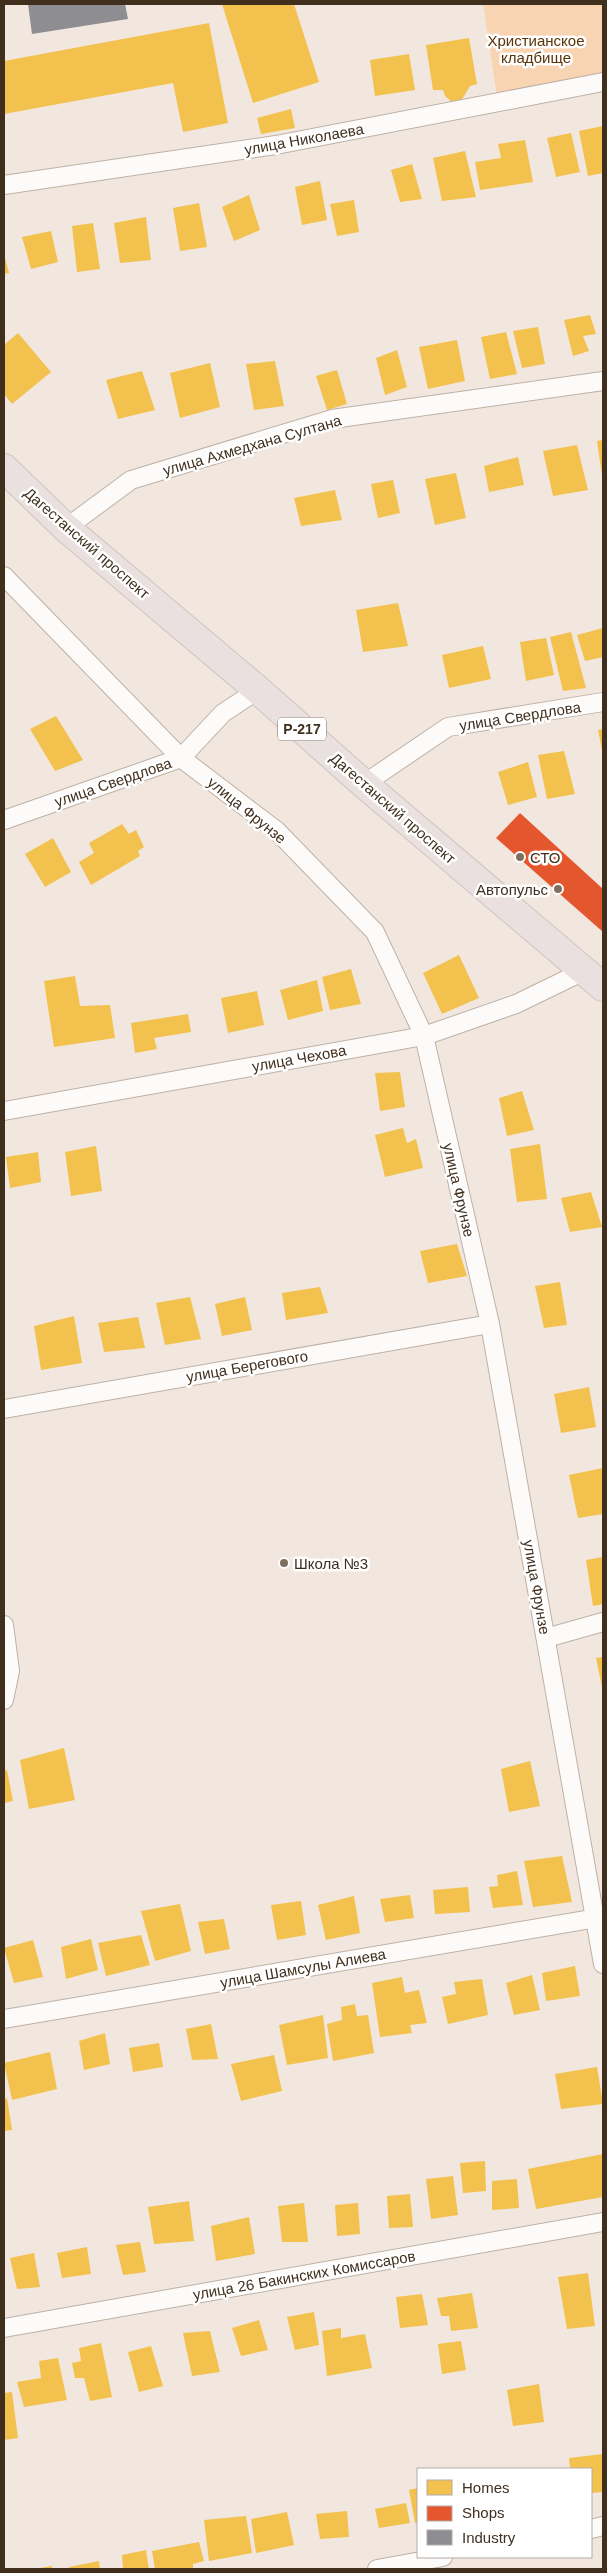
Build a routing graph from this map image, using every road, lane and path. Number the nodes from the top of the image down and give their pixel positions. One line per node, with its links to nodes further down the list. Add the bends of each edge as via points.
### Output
1 (603, 82): 2 (street, улица Николаева, via 276,145)
2 (4, 186)
3 (603, 381): 5 (street, улица Ахмедхана Султана, via 332,419 131,480)
4 (4, 468): 5 (highway, Дагестанский проспект / Р-217)
5 (66, 528): 7 (highway, Дагестанский проспект / Р-217)
6 (4, 576): 9 (street, улица Фрунзе)
7 (258, 690): 9 (street, улица Свердлова, via 223,714); 10 (highway, Дагестанский проспект / Р-217)
8 (603, 702): 10 (street, улица Свердлова, via 448,727)
9 (181, 758): 11 (street, улица Свердлова); 13 (street, улица Фрунзе, via 277,831 375,932)
10 (364, 784): 12 (highway, Дагестанский проспект / Р-217)
11 (4, 820)
12 (594, 979): 13 (street, улица Чехова)
13 (424, 1036): 14 (street, улица Чехова); 15 (street, улица Фрунзе)
14 (4, 1111)
15 (490, 1324): 16 (street, улица Берегового); 19 (street, улица Фрунзе)
16 (4, 1409)
17 (603, 1622): 19 (street)
18 (4, 1625): 20 (street, via 10,1671)
19 (546, 1638): 21 (street, улица Фрунзе)
20 (4, 1700)
21 (599, 1917): 22 (street, улица Фрунзе); 23 (street, улица Шамсулы Алиева)
22 (603, 1964)
23 (4, 2019)
24 (603, 2222): 25 (street, улица 26 Бакинских Комиссаров)
25 (4, 2328)
26 (438, 2558): 27 (street)
27 (377, 2569)

